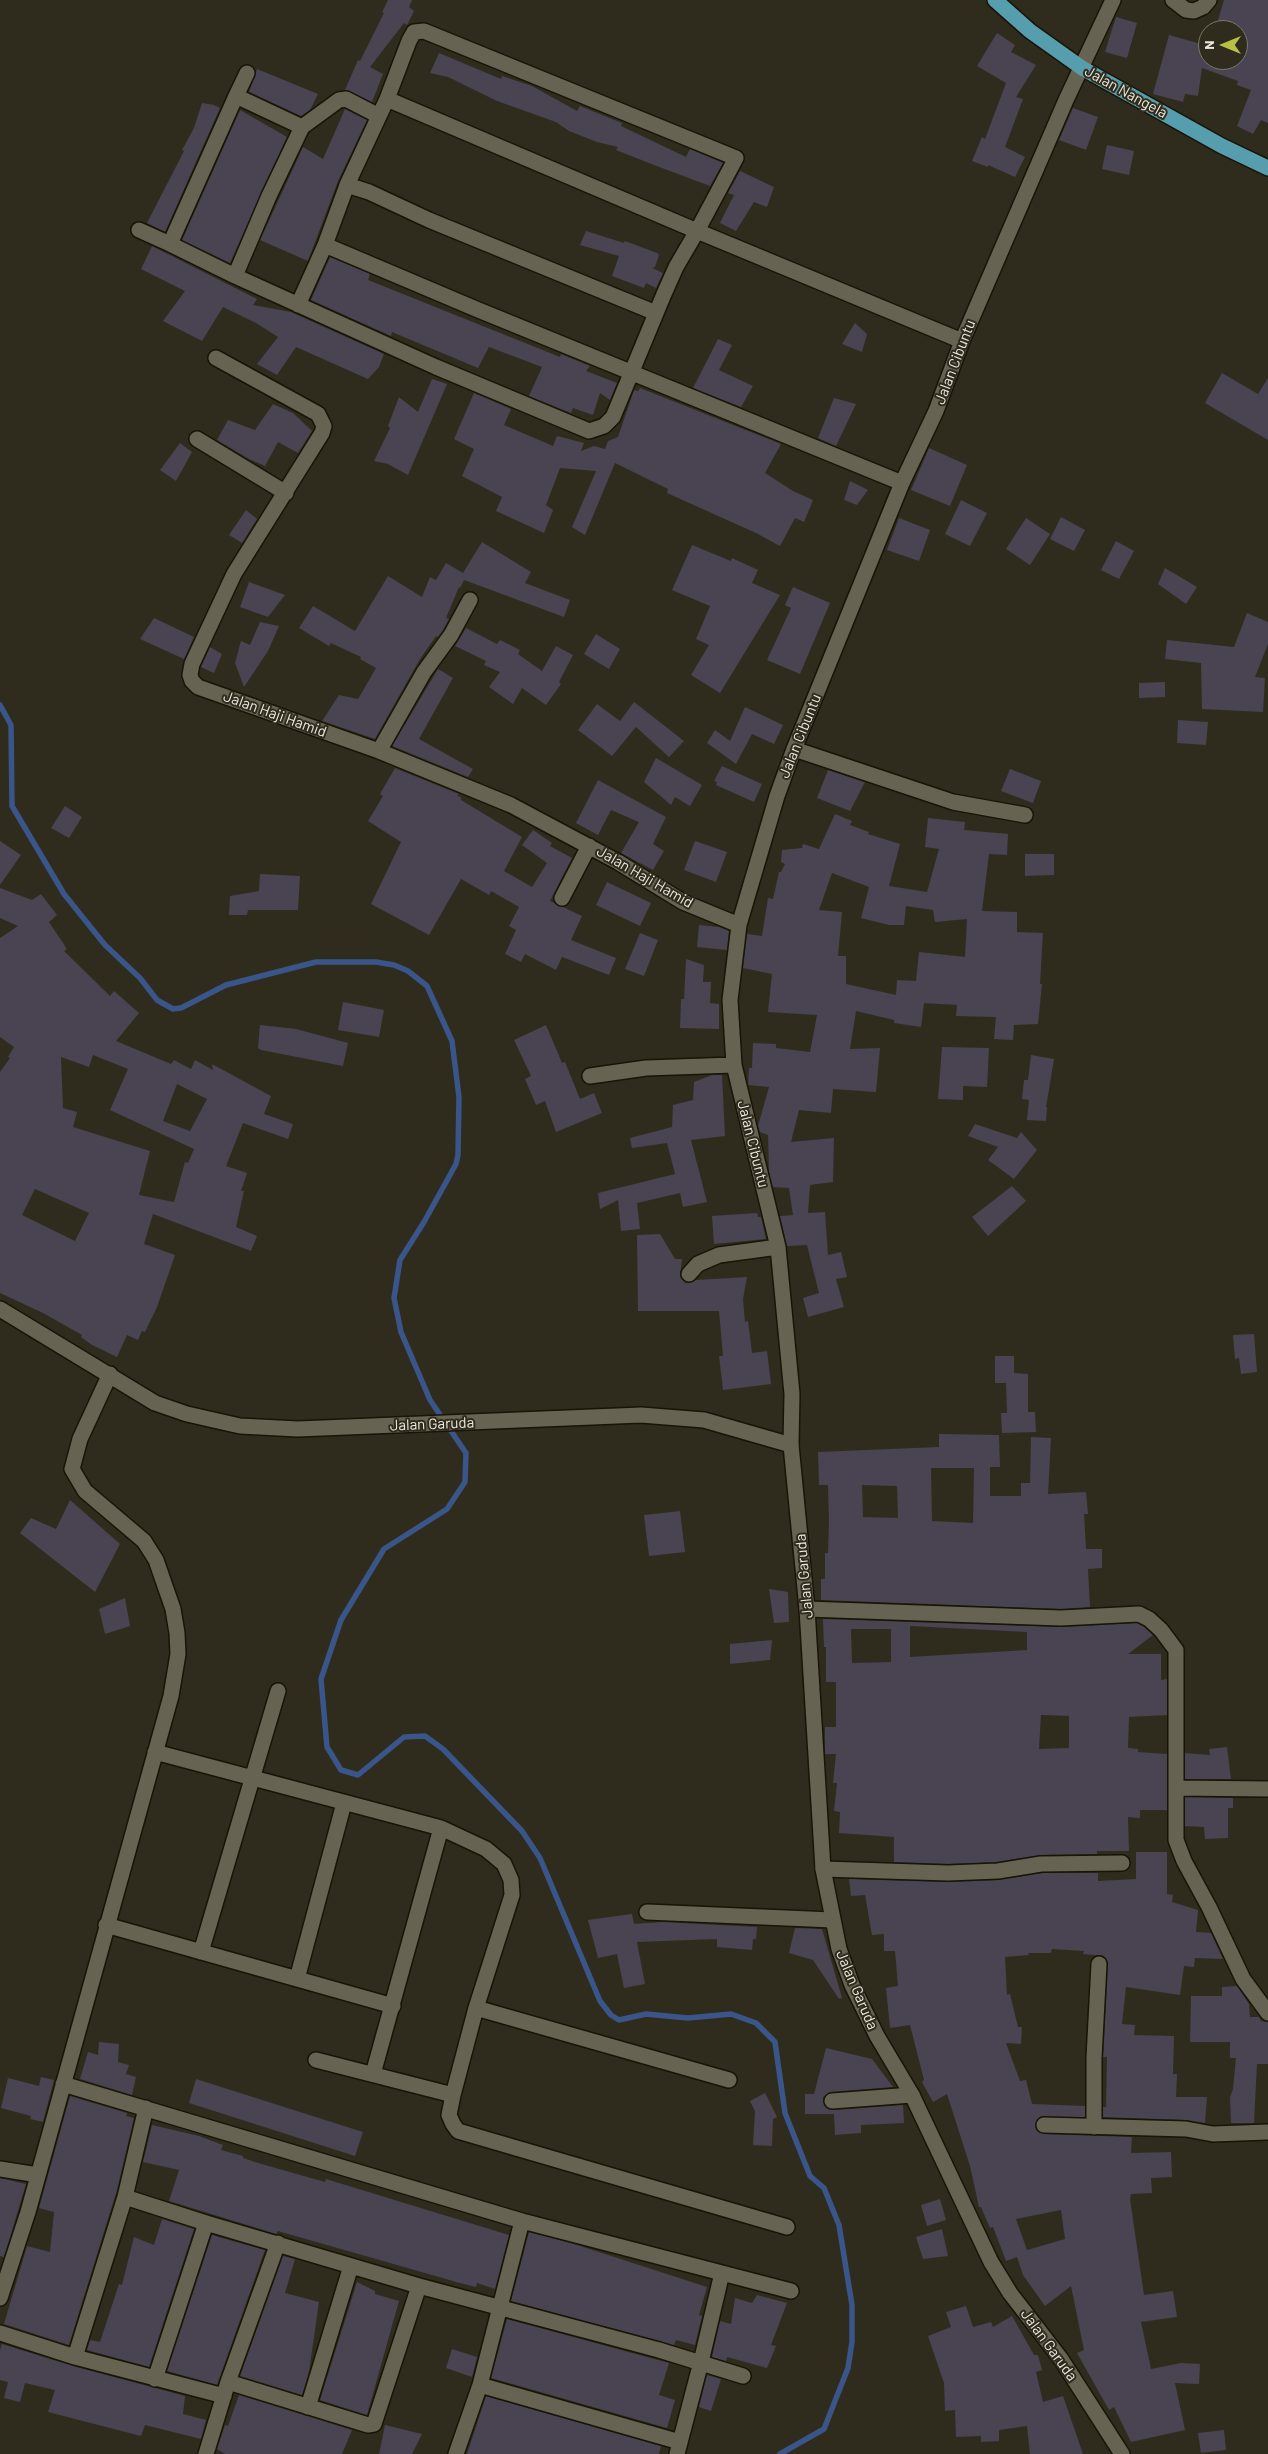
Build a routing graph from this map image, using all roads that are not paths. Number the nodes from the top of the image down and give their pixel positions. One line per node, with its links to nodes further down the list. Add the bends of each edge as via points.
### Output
1 (995, 0): 5 (main road, Jalan Nangela)
2 (1113, 0): 5 (street, Jalan Cibuntu)
3 (1173, 0): 4 (street, via 1186,10 1194,11)
4 (1209, 0)
5 (1082, 68): 11 (main road, Jalan Nangela); 20 (street, Jalan Cibuntu)
6 (246, 73): 7 (street)
7 (236, 96): 10 (street); 15 (street)
8 (387, 99): 9 (street); 14 (street); 14 (street, via 408,40 414,32 424,30 736,158)
9 (379, 116): 10 (street, via 346,99 339,100); 12 (street)
10 (302, 127): 17 (street)
11 (1268, 168)
12 (347, 185): 16 (street); 19 (street)
13 (139, 230): 15 (street)
14 (698, 231): 19 (street, via 676,267); 20 (street)
15 (170, 244): 17 (street)
16 (325, 245): 18 (street); 22 (street)
17 (235, 276): 18 (street)
18 (298, 305): 22 (street, via 589,431 604,426 613,417)
19 (656, 313): 22 (street)
20 (962, 341): 24 (street, Jalan Cibuntu, via 936,411)
21 (216, 358): 25 (street, Jalan Haji Hamid, via 318,414 323,420 322,433)
22 (632, 372): 24 (street)
23 (197, 439): 25 (street)
24 (902, 483): 27 (street, Jalan Cibuntu)
25 (286, 493): 28 (street, Jalan Haji Hamid, via 234,574 192,664 192,681 198,687)
26 (470, 600): 28 (street, via 451,636 424,672)
27 (794, 749): 29 (street, via 953,802); 32 (street, Jalan Cibuntu)
28 (380, 751): 30 (street, Jalan Haji Hamid, via 511,804)
29 (1025, 816)
30 (589, 846): 31 (street); 32 (street, Jalan Haji Hamid, via 683,902)
31 (562, 898)
32 (739, 925): 33 (street, Jalan Cibuntu, via 730,1000)
33 (734, 1065): 34 (street, via 646,1068); 35 (street, Jalan Cibuntu)
34 (590, 1076)
35 (778, 1247): 36 (street, via 719,1255 698,1264); 39 (street, Jalan Cibuntu, via 792,1394)
36 (689, 1274)
37 (0, 1309): 38 (street, Jalan Garuda)
38 (110, 1374): 39 (street, Jalan Garuda, via 155,1403 240,1426 318,1428 650,1415 704,1420); 42 (street, via 80,1439 72,1469 84,1491 144,1541 163,1575 173,1608 178,1654 172,1696)
39 (791, 1445): 40 (street, Jalan Garuda)
40 (807, 1609): 44 (street, via 1061,1618 1142,1614 1161,1630 1176,1650); 49 (street, Jalan Garuda)
41 (278, 1691): 43 (street)
42 (155, 1752): 43 (street); 52 (street)
43 (252, 1777): 46 (street); 53 (street)
44 (1176, 1788): 45 (street); 58 (street, via 1176,1840 1184,1861 1243,1979)
45 (1268, 1789)
46 (344, 1803): 47 (street); 55 (street)
47 (441, 1828): 56 (street); 57 (street, via 486,1849 504,1864 511,1880 512,1895)
48 (1122, 1862): 49 (street, via 1040,1864 998,1871 948,1873)
49 (824, 1869): 51 (street, Jalan Garuda)
50 (647, 1912): 51 (street)
51 (832, 1920): 64 (street, Jalan Garuda, via 838,1949 852,1985)
52 (106, 1925): 53 (street); 62 (street)
53 (201, 1952): 55 (street)
54 (1099, 1964): 68 (street)
55 (297, 1979): 56 (street)
56 (393, 2006): 60 (street)
57 (476, 2008): 61 (street); 63 (street)
58 (1268, 2013)
59 (316, 2060): 60 (street)
60 (373, 2074): 63 (street)
61 (729, 2080)
62 (63, 2084): 66 (street); 71 (street)
63 (453, 2095): 75 (street, via 450,2115 458,2131)
64 (912, 2095): 65 (street); 94 (street, Jalan Garuda, via 991,2262)
65 (832, 2101)
66 (146, 2108): 72 (street); 73 (street)
67 (1044, 2125): 68 (street)
68 (1094, 2127): 69 (street, via 1186,2129 1213,2134)
69 (1268, 2132)
70 (0, 2169): 71 (street)
71 (38, 2175): 81 (street)
72 (125, 2197): 74 (street); 84 (street)
73 (522, 2221): 78 (street); 82 (street)
74 (206, 2224): 76 (street); 87 (street)
75 (787, 2227)
76 (278, 2244): 77 (street); 89 (street)
77 (351, 2266): 79 (street); 90 (street)
78 (722, 2273): 80 (street); 85 (street)
79 (418, 2286): 82 (street); 90 (street, via 374,2424)
80 (791, 2291)
81 (0, 2298)
82 (500, 2308): 85 (street); 88 (street)
83 (0, 2333): 84 (street)
84 (75, 2356): 87 (street)
85 (701, 2362): 86 (street); 91 (street)
86 (743, 2376)
87 (155, 2379): 89 (street)
88 (480, 2385): 91 (street); 93 (street)
89 (226, 2389): 90 (street); 92 (street)
90 (308, 2407)
91 (679, 2448)
92 (206, 2454)
93 (456, 2454)
94 (1122, 2454)

